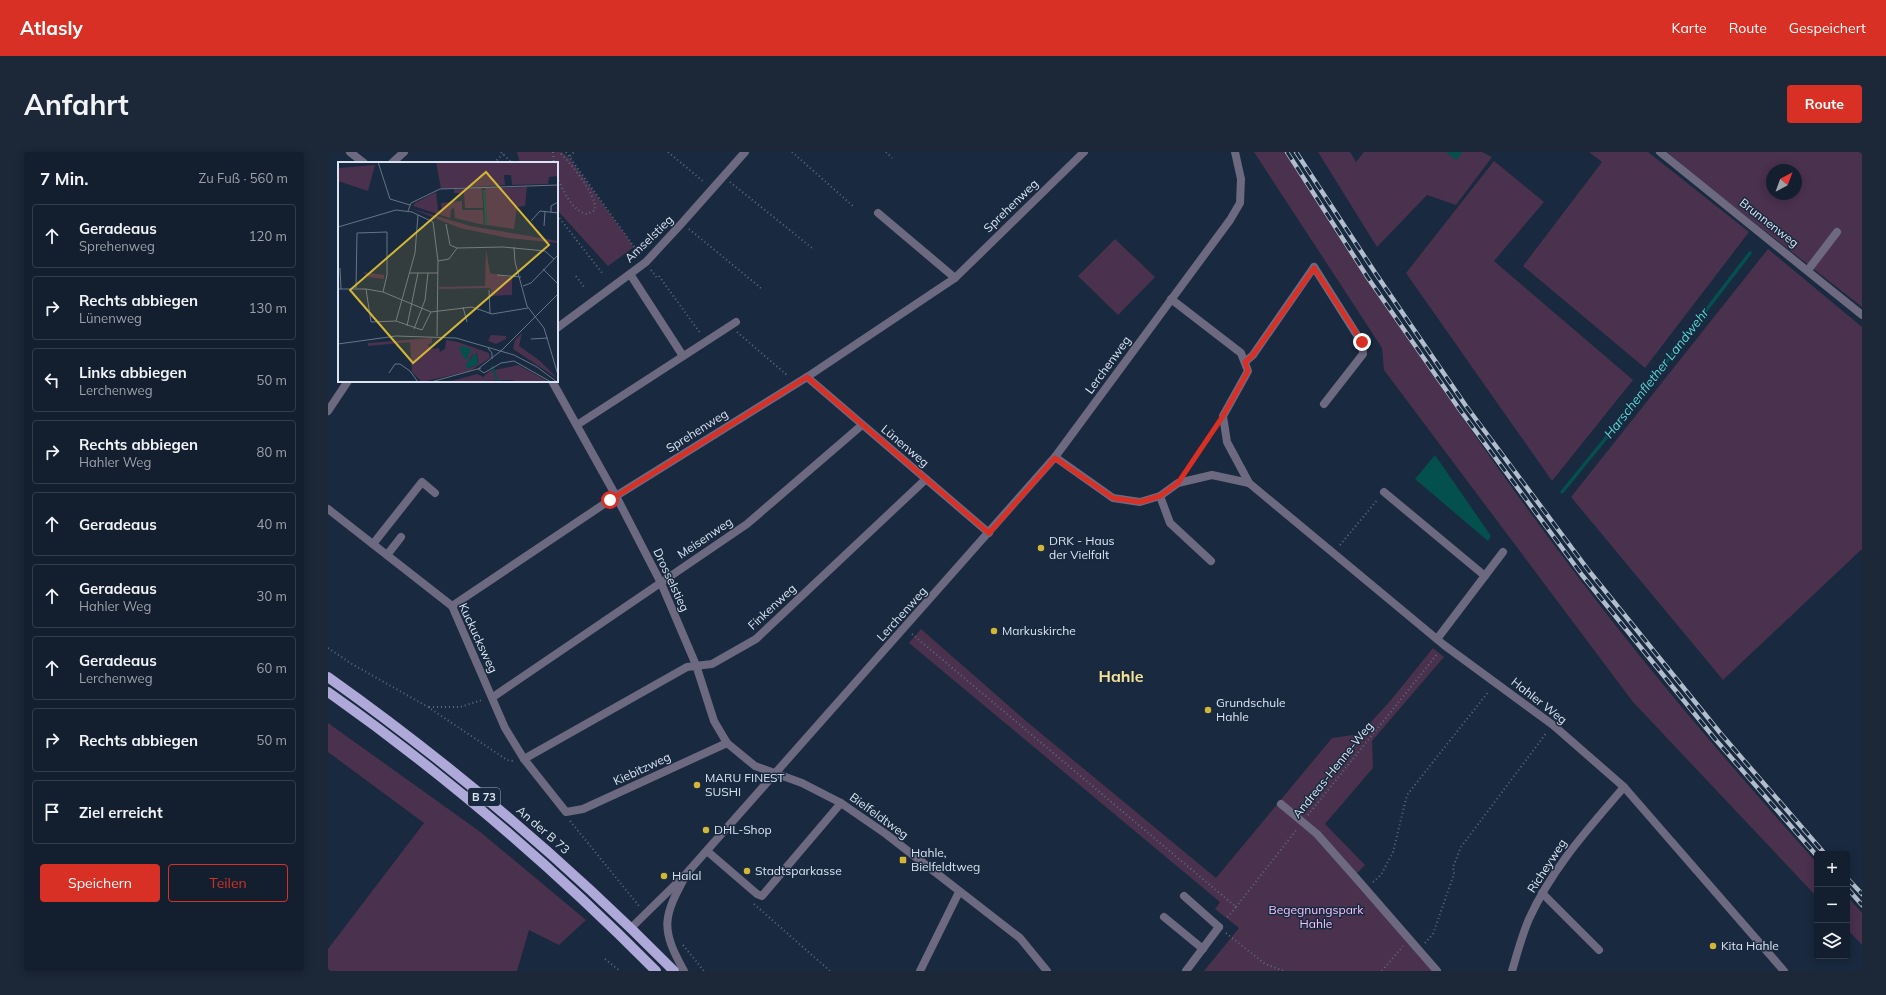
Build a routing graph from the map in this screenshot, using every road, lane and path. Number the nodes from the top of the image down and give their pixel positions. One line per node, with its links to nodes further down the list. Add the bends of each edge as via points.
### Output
1 (350, 152): 17 (street)
2 (404, 152): 18 (street)
3 (553, 152): 21 (path)
4 (559, 152): 23 (path, via 568,160 594,200 595,210 587,214 575,208)
5 (566, 152): 15 (path)
6 (574, 152): 15 (path)
7 (668, 152): 24 (path)
8 (744, 152): 22 (street, Amselstieg)
9 (792, 152): 25 (path)
10 (886, 152): 16 (path)
11 (1084, 152): 37 (street, Sprehenweg)
12 (1235, 152): 40 (street, Lerchenweg, via 1241,179 1240,203)
13 (1660, 152): 32 (street, Brunnenweg)
14 (502, 153): 19 (path); 20 (path)
15 (570, 156): 31 (path)
16 (892, 158)
17 (363, 162)
18 (393, 162)
19 (495, 162)
20 (511, 162)
21 (554, 162)
22 (723, 176): 24 (street, Amselstieg); 30 (path)
23 (558, 179)
24 (712, 189): 28 (street, Amselstieg)
25 (853, 206)
26 (878, 214): 37 (street)
27 (558, 216): 33 (path)
28 (682, 223): 31 (street, Amselstieg); 39 (path)
29 (1837, 232): 32 (street)
30 (812, 248)
31 (646, 262): 34 (street, Amselstieg)
32 (1808, 270): 41 (street, Brunnenweg)
33 (603, 274)
34 (630, 274): 43 (street, Amselstieg); 45 (street)
35 (576, 276): 38 (path)
36 (658, 276): 44 (path)
37 (955, 278): 47 (street, Sprehenweg)
38 (584, 287)
39 (762, 289)
40 (1171, 299): 46 (street, via 1241,353); 56 (street, Lerchenweg)
41 (1862, 314)
42 (733, 324): 44 (street); 50 (path)
43 (558, 327)
44 (706, 341): 45 (street)
45 (683, 356): 54 (street)
46 (1245, 362): 51 (street, via 1253,355 1314,268 1362,342 1363,354); 53 (street, via 1248,371)
47 (807, 377): 50 (street, Sprehenweg); 55 (street, Lünenweg)
48 (347, 382): 52 (street)
49 (553, 382): 54 (street, Drosselstieg)
50 (796, 384): 62 (street, Sprehenweg)
51 (1324, 404)
52 (328, 411)
53 (1223, 416): 58 (path); 59 (street, Hahler Weg, via 1226,442)
54 (577, 425): 62 (street, Drosselstieg)
55 (862, 425): 57 (street, Lünenweg); 73 (street, Meisenweg, via 747,524)
56 (1055, 458): 63 (street, Hahler Weg, via 1113,498 1140,502); 65 (street, Lerchenweg)
57 (926, 480): 65 (street, Lünenweg); 79 (street, Finkenweg, via 756,639 712,664)
58 (1178, 483): 59 (street, Hahler Weg, via 1212,475); 63 (street, Hahler Weg)
59 (1249, 483): 68 (street, Hahler Weg)
60 (1384, 492): 68 (path); 72 (street)
61 (435, 493): 67 (street, via 422,482)
62 (616, 496): 73 (street, Drosselstieg); 74 (street, Sprehenweg)
63 (1160, 496): 71 (street, via 1170,523)
64 (328, 509): 67 (street, Kuckucksweg)
65 (989, 533): 75 (street, Lerchenweg)
66 (400, 537): 70 (street)
67 (373, 544): 70 (street, Kuckucksweg)
68 (1334, 552): 76 (street, Hahler Weg)
69 (1503, 552): 72 (street)
70 (387, 555): 74 (street, Kuckucksweg)
71 (1211, 561)
72 (1485, 576): 76 (street)
73 (661, 583): 79 (street, Drosselstieg); 83 (street, Meisenweg)
74 (452, 606): 83 (street, Kuckucksweg)
75 (905, 628): 88 (street, Lerchenweg); 101 (path)
76 (1437, 639): 77 (street, Hahler Weg)
77 (1444, 645): 81 (street, Hahler Weg); 93 (path, Andreas-Henne-Weg)
78 (328, 648): 84 (path)
79 (696, 665): 86 (street, Drosselstieg, via 714,721); 87 (street, Finkenweg, via 687,667)
80 (328, 677): 105 (main road, An der B 73 / B 73, via 462,779 562,863)
81 (1495, 682): 85 (street, Hahler Weg); 96 (path, via 1407,795 1393,852 1381,875)
82 (328, 692): 106 (main road, An der B 73 / B 73, via 508,832)
83 (492, 697): 84 (path, via 460,707); 87 (street, Kuckucksweg, via 505,728)
84 (428, 707): 87 (path, via 507,760 518,762)
85 (1553, 725): 89 (street, Hahler Weg); 110 (path, via 1461,847 1433,934)
86 (727, 743): 88 (street, Drosselstieg, via 755,766); 92 (street, Kiebitzweg, via 583,809)
87 (524, 759): 92 (street, Kuckucksweg)
88 (776, 774): 90 (street, Bielfeldtweg, via 802,783); 94 (street, Lerchenweg)
89 (1624, 787): 98 (street, Richeyweg, via 1564,858); 126 (street, Hahler Weg)
90 (841, 803): 94 (street, via 762,896); 97 (street, Bielfeldtweg, via 886,834)
91 (1281, 804): 93 (street)
92 (566, 812): 102 (path, via 567,817)
93 (1302, 822): 96 (street, via 1317,834); 101 (path, Andreas-Henne-Weg)
94 (707, 851): 95 (street, Lerchenweg)
95 (686, 874): 102 (street, Lerchenweg); 116 (street, via 668,913 667,925 674,954)
96 (1365, 889): 108 (street)
97 (959, 892): 119 (street); 120 (street, Bielfeldtweg, via 1020,938)
98 (1542, 893): 111 (street); 125 (street, Richeyweg, via 1529,920)
99 (1184, 896): 104 (street)
100 (751, 902): 118 (path)
101 (1236, 907): 104 (path, Andreas-Henne-Weg)
102 (646, 913): 105 (street, Lerchenweg)
103 (1164, 918): 109 (street)
104 (1219, 927): 109 (street); 122 (path, via 1265,964)
105 (631, 928): 106 (main road); 115 (main road, An der B 73 / B 73)
106 (622, 937): 114 (main road, An der B 73 / B 73)
107 (681, 939): 117 (path)
108 (1410, 939): 110 (street); 123 (path)
109 (1203, 949): 121 (street)
110 (1418, 949): 124 (street)
111 (1599, 950)
112 (605, 959): 113 (path)
113 (620, 971)
114 (656, 971)
115 (674, 971)
116 (684, 971)
117 (704, 971)
118 (830, 971)
119 (920, 971)
120 (1048, 971)
121 (1186, 971)
122 (1284, 971)
123 (1382, 971)
124 (1437, 971)
125 (1512, 971)
126 (1784, 971)

